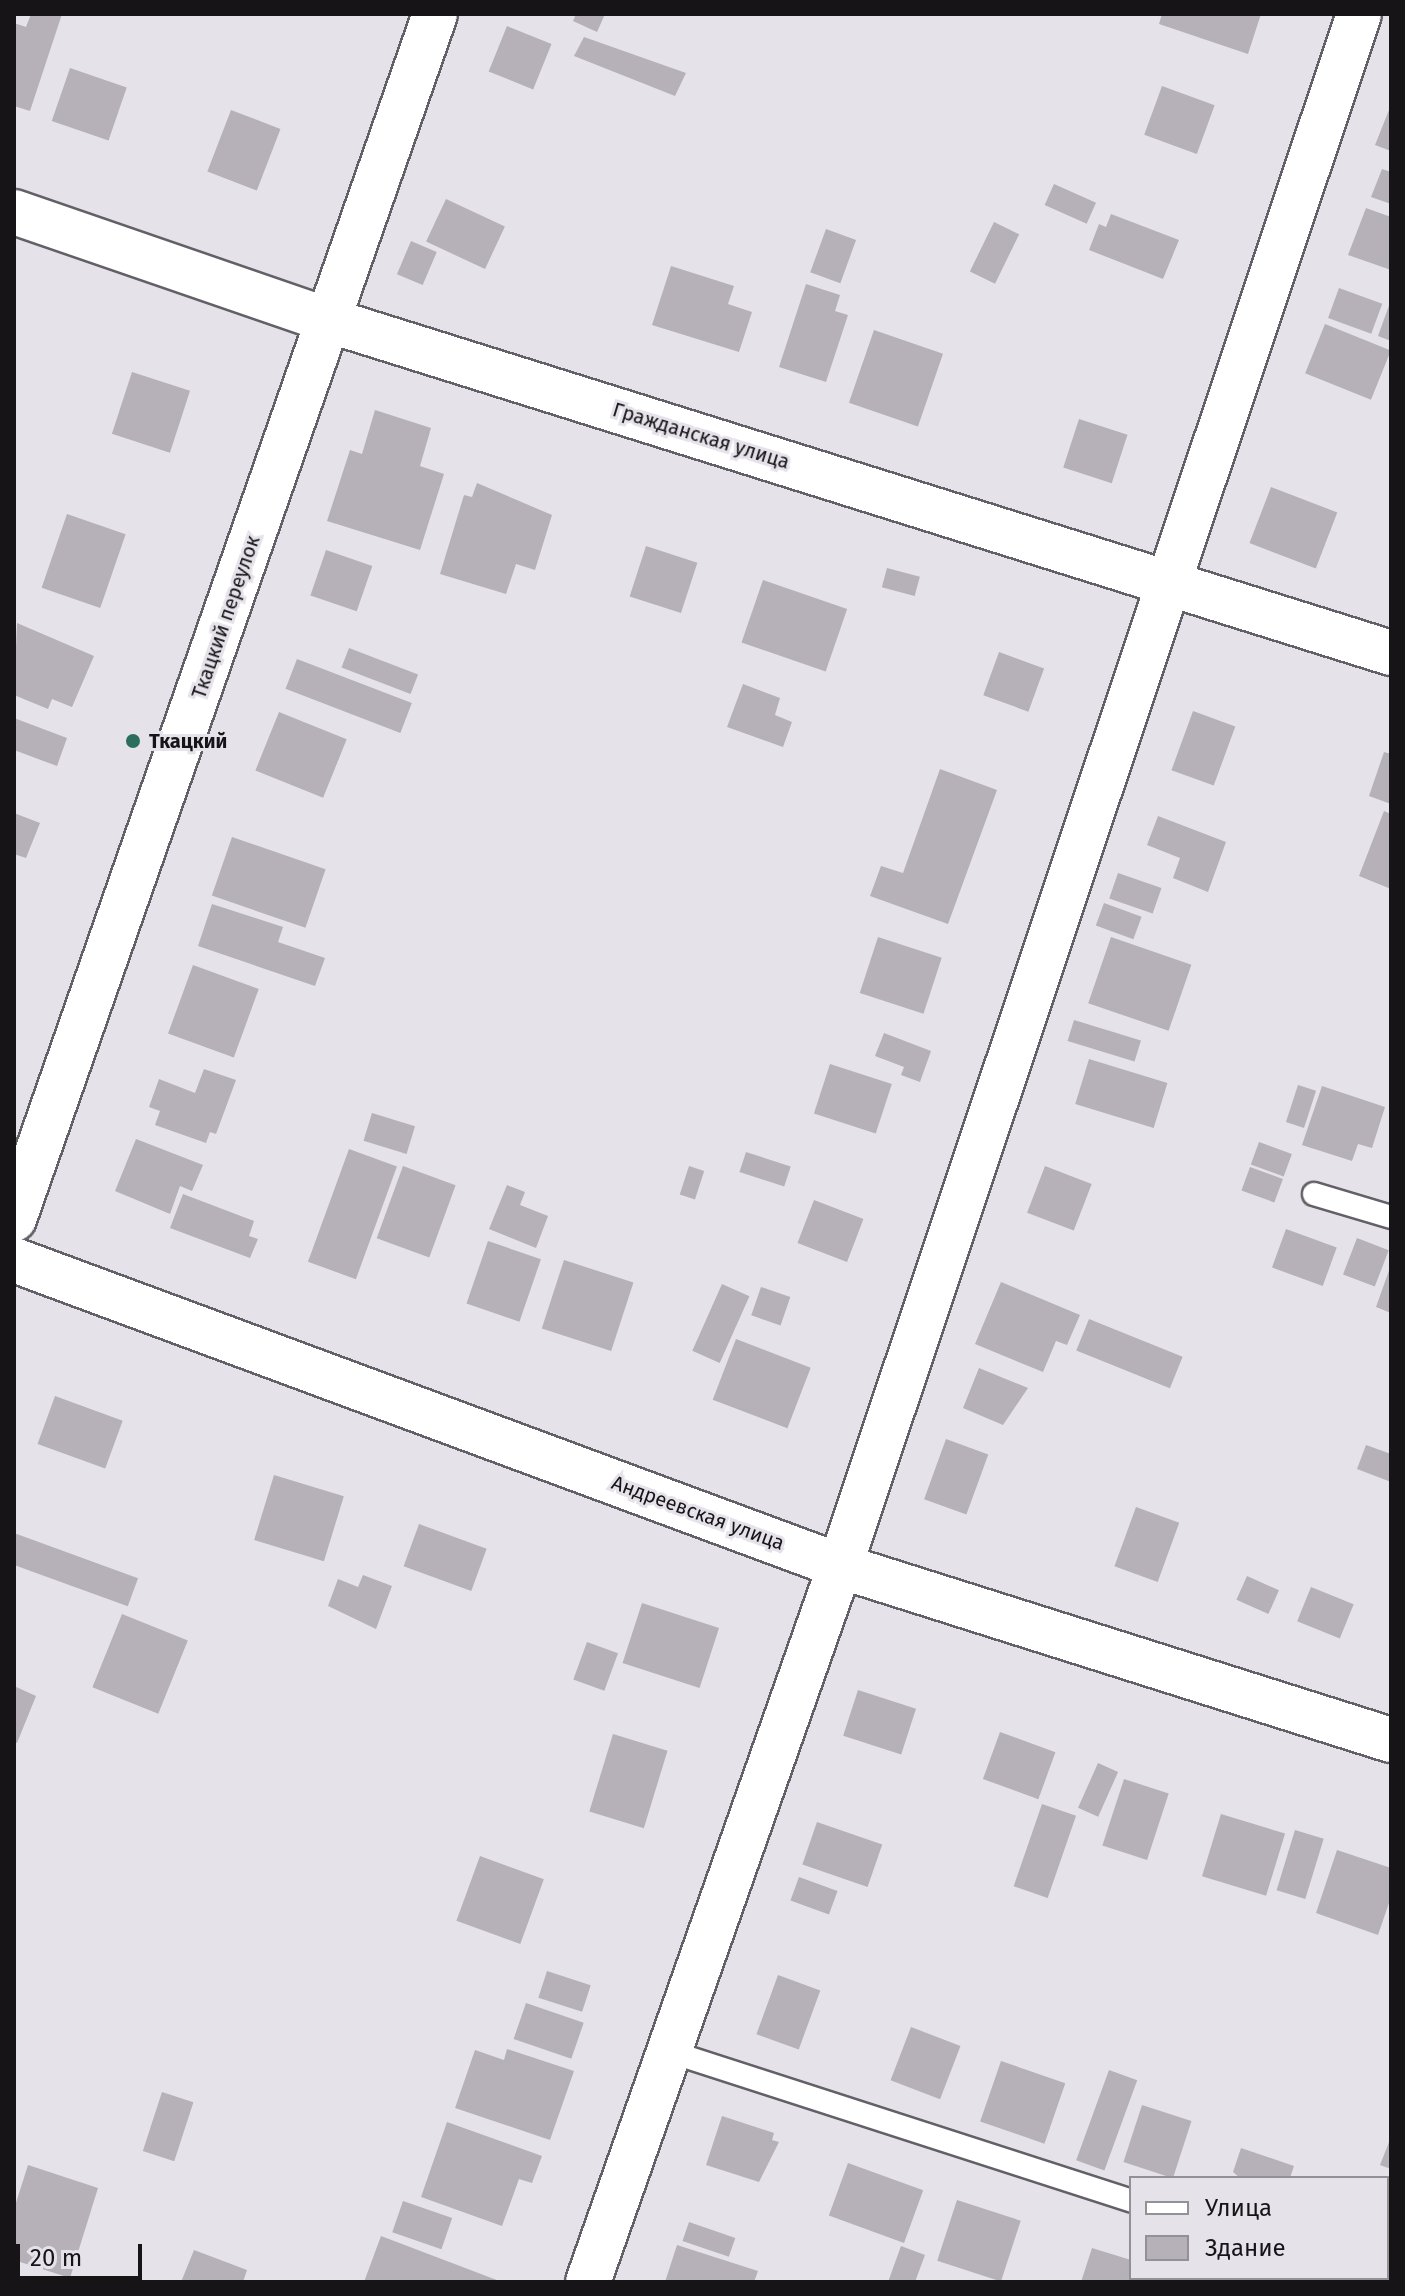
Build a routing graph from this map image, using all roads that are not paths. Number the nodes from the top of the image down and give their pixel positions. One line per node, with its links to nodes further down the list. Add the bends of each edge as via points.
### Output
1 (435, 14): 4 (street, Ткацкий переулок)
2 (1359, 14): 5 (street)
3 (14, 212): 4 (street, Гражданская улица)
4 (331, 321): 5 (street, Гражданская улица); 9 (street, Ткацкий переулок)
5 (1168, 582): 6 (street, Гражданская улица); 11 (street)
6 (1391, 653)
7 (1314, 1194): 8 (lane)
8 (1391, 1217)
9 (14, 1219)
10 (14, 1260): 11 (street, Андреевская улица)
11 (840, 1566): 12 (street, Андреевская улица); 13 (street)
12 (1391, 1740)
13 (671, 2052): 14 (lane); 15 (street)
14 (1129, 2200)
15 (588, 2282)

